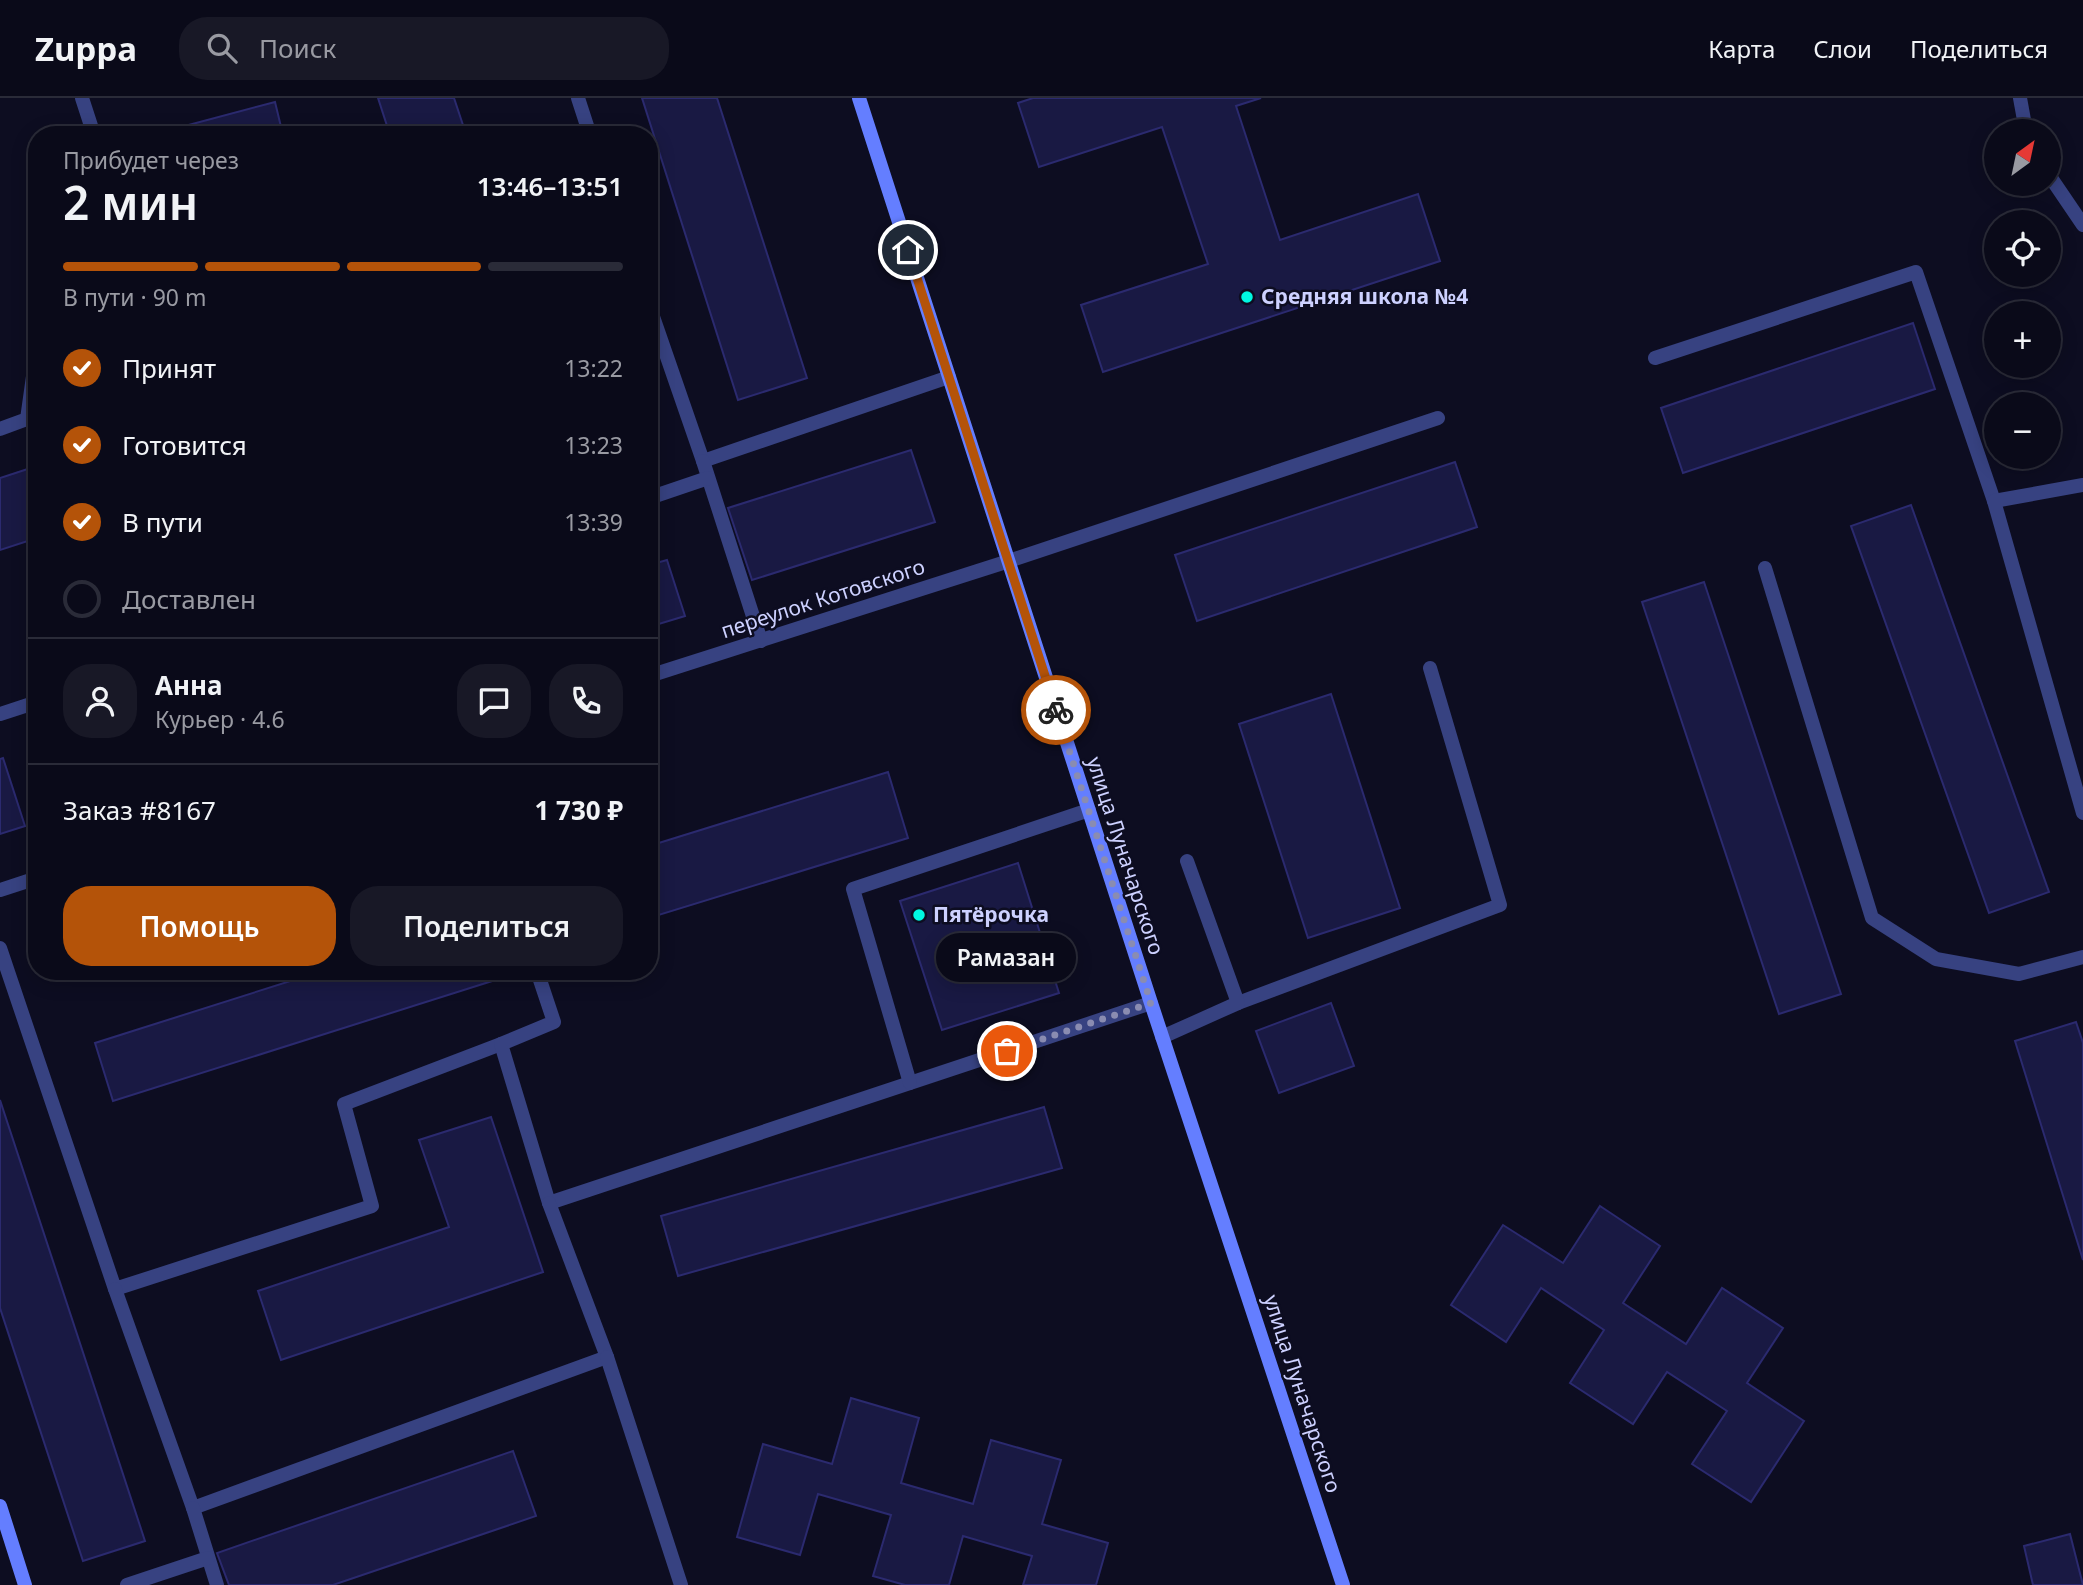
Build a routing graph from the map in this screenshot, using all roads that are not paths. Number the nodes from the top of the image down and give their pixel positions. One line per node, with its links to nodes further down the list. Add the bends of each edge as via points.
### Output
1 (82, 98): 6 (street)
2 (578, 98): 7 (street)
3 (859, 98): 12 (street, улица Луначарского)
4 (2020, 98): 5 (street)
5 (2024, 119)
6 (91, 126)
7 (587, 126)
8 (2062, 194): 9 (street)
9 (2083, 226)
10 (658, 331): 16 (street)
11 (1655, 358): 20 (street, via 1916,272)
12 (949, 377): 16 (street); 21 (street, улица Луначарского)
13 (28, 412): 15 (street, via 27,419)
14 (1438, 418): 21 (street, переулок Котовского)
15 (0, 429)
16 (703, 461): 17 (street)
17 (708, 478): 19 (street); 23 (street)
18 (2083, 485): 20 (street)
19 (658, 495)
20 (1994, 501): 29 (street)
21 (1009, 561): 23 (street, переулок Котовского); 28 (street, улица Луначарского)
22 (1765, 568): 34 (street, via 1872,918 1936,959 2019,974)
23 (761, 641): 25 (street, переулок Котовского)
24 (1430, 668): 37 (street, via 1500,905)
25 (658, 673)
26 (28, 705): 27 (street)
27 (0, 714)
28 (1089, 810): 36 (street, улица Луначарского); 40 (street, via 853,888)
29 (2083, 813)
30 (1188, 861): 37 (street)
31 (28, 881): 32 (street)
32 (0, 890)
33 (0, 948): 42 (street)
34 (2083, 957)
35 (540, 980): 39 (street, via 554,1023)
36 (1151, 1003): 38 (street, улица Луначарского); 40 (street)
37 (1238, 1003): 38 (street)
38 (1162, 1037): 51 (street, улица Луначарского)
39 (501, 1044): 41 (street); 42 (street, via 344,1104 372,1206)
40 (910, 1083): 41 (street)
41 (549, 1202): 43 (street)
42 (115, 1289): 45 (street)
43 (607, 1356): 45 (street); 50 (street)
44 (0, 1506): 47 (street)
45 (193, 1508): 46 (street)
46 (208, 1558): 48 (street); 49 (street)
47 (25, 1585)
48 (127, 1585)
49 (216, 1585)
50 (681, 1585)
51 (1343, 1585)

